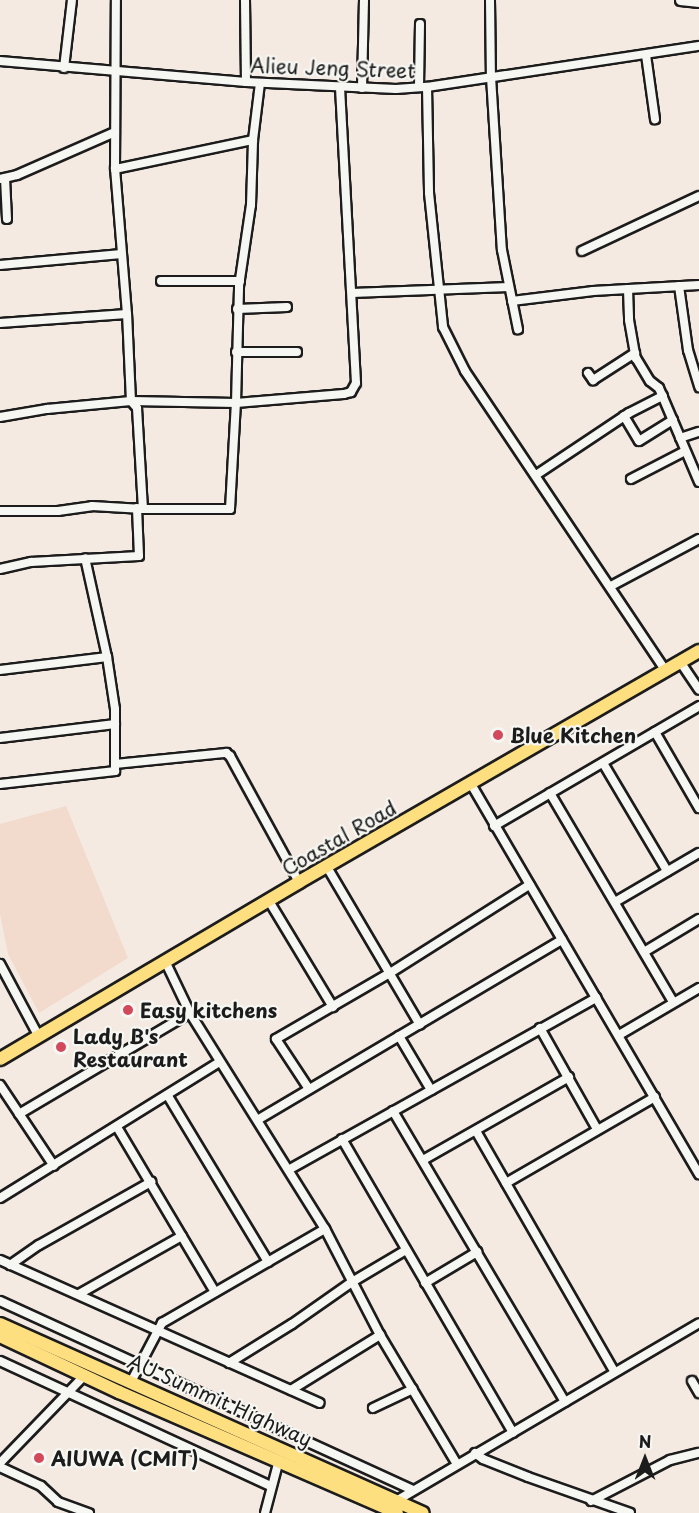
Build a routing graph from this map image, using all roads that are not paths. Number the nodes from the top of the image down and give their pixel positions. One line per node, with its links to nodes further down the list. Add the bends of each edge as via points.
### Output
1 (72, 0): 12 (street)
2 (116, 0): 13 (street)
3 (245, 0): 15 (street)
4 (364, 0): 19 (street)
5 (490, 0): 14 (street)
6 (680, 0): 7 (street)
7 (699, 2)
8 (420, 24): 18 (street)
9 (699, 46): 10 (street, Alieu Jeng Street)
10 (646, 55): 14 (street, Alieu Jeng Street); 20 (street)
11 (0, 61): 12 (street, Alieu Jeng Street)
12 (64, 68): 13 (street, Alieu Jeng Street)
13 (115, 73): 15 (street, Alieu Jeng Street); 21 (street)
14 (491, 77): 18 (street, Alieu Jeng Street); 34 (street, via 502,250)
15 (246, 82): 16 (street, Alieu Jeng Street)
16 (260, 83): 17 (street, Alieu Jeng Street); 22 (street)
17 (340, 87): 19 (street, Alieu Jeng Street); 37 (street)
18 (423, 87): 19 (street, Alieu Jeng Street); 36 (street)
19 (362, 88)
20 (655, 118)
21 (116, 132): 23 (street); 24 (street)
22 (253, 140): 23 (street); 31 (street)
23 (116, 169): 28 (street)
24 (3, 179): 26 (street)
25 (699, 196): 27 (street)
26 (6, 219)
27 (582, 251)
28 (122, 254): 29 (street); 41 (street)
29 (0, 266)
30 (161, 280): 31 (street)
31 (240, 281): 40 (street)
32 (699, 285): 33 (street)
33 (679, 286): 35 (street); 48 (street, via 688,350)
34 (509, 287): 36 (street); 38 (street)
35 (628, 289): 38 (street); 46 (street)
36 (437, 290): 37 (street); 58 (street, via 443,327 465,371)
37 (352, 293): 51 (street, via 356,383 351,392)
38 (512, 301): 43 (street)
39 (287, 307): 40 (street)
40 (237, 309): 44 (street)
41 (127, 314): 42 (street); 50 (street)
42 (0, 323)
43 (518, 329)
44 (236, 352): 45 (street); 51 (street)
45 (297, 352)
46 (635, 353): 47 (street, via 593,380); 49 (street)
47 (588, 373)
48 (699, 387)
49 (663, 396): 52 (street); 54 (street)
50 (131, 401): 51 (street); 53 (street); 61 (street, via 137,408)
51 (236, 403): 61 (street, via 230,509)
52 (624, 416): 54 (street, via 639,441); 58 (street)
53 (0, 417)
54 (673, 420): 56 (street)
55 (699, 432): 56 (street)
56 (680, 438): 57 (street)
57 (686, 451): 59 (street); 60 (street)
58 (536, 475): 66 (street)
59 (631, 479)
60 (699, 482)
61 (140, 508): 62 (street, via 92,506 58,511); 64 (street, via 139,556)
62 (0, 511)
63 (699, 539): 66 (street)
64 (85, 558): 65 (street); 68 (street)
65 (0, 569)
66 (611, 586): 71 (street)
67 (699, 651): 69 (main road, Coastal Road)
68 (107, 657): 70 (street); 74 (street)
69 (681, 663): 71 (main road, Coastal Road); 72 (street)
70 (0, 670)
71 (666, 671): 80 (main road, Coastal Road)
72 (699, 690)
73 (699, 706): 75 (street)
74 (116, 724): 76 (street); 78 (street)
75 (655, 732): 77 (street); 82 (street)
76 (0, 738)
77 (603, 763): 81 (street); 86 (street)
78 (115, 764): 79 (street, via 115,771); 87 (street, via 226,753)
79 (0, 784)
80 (471, 784): 83 (street); 85 (main road, Coastal Road)
81 (550, 793): 83 (street); 90 (street)
82 (699, 808)
83 (494, 826): 88 (street)
84 (699, 853): 86 (street)
85 (327, 867): 87 (main road, Coastal Road); 96 (street)
86 (668, 871): 90 (street)
87 (299, 882): 89 (main road, Coastal Road)
88 (529, 885): 92 (street); 96 (street)
89 (269, 901): 94 (main road, Coastal Road); 100 (street)
90 (615, 902): 93 (street)
91 (699, 919): 93 (street)
92 (562, 940): 98 (street); 102 (street)
93 (644, 952): 99 (street)
94 (166, 963): 101 (street); 106 (main road, Coastal Road)
95 (0, 964): 106 (street)
96 (390, 973): 100 (street); 102 (street)
97 (699, 988): 99 (street)
98 (596, 998): 103 (street); 104 (street)
99 (673, 1002): 104 (street)
100 (333, 1007): 111 (street, via 276,1039)
101 (190, 1013): 108 (street); 116 (street)
102 (420, 1025): 105 (street)
103 (540, 1028): 109 (street); 112 (street)
104 (619, 1035): 114 (street)
105 (399, 1036): 111 (street); 112 (street)
106 (39, 1037): 107 (main road, Coastal Road)
107 (0, 1059)
108 (219, 1062): 113 (street); 117 (street)
109 (569, 1077): 119 (street); 120 (street)
110 (0, 1085): 116 (street)
111 (309, 1089): 117 (street)
112 (431, 1090): 115 (street)
113 (168, 1096): 118 (street); 134 (street)
114 (655, 1097): 119 (street); 125 (street)
115 (393, 1111): 121 (street); 122 (street)
116 (19, 1114): 123 (street)
117 (259, 1119): 124 (street)
118 (117, 1127): 123 (street); 126 (street)
119 (597, 1129): 127 (street)
120 (476, 1131): 122 (street); 127 (street)
121 (342, 1139): 124 (street); 131 (street)
122 (423, 1161): 132 (street)
123 (54, 1166): 128 (street)
124 (290, 1169): 129 (street)
125 (699, 1174)
126 (151, 1182): 130 (street); 135 (street)
127 (506, 1183): 149 (street)
128 (0, 1198)
129 (325, 1229): 134 (street); 136 (street)
130 (182, 1236): 138 (street); 139 (street)
131 (406, 1250): 136 (street); 137 (street)
132 (477, 1252): 137 (street); 157 (street)
133 (0, 1260): 135 (street)
134 (268, 1262): 138 (street)
135 (10, 1265): 139 (street)
136 (352, 1282): 144 (street); 147 (street)
137 (424, 1283): 160 (street)
138 (215, 1292): 143 (street, via 162,1323)
139 (79, 1294): 143 (street)
140 (0, 1301): 148 (street)
141 (699, 1323): 149 (street)
142 (0, 1324): 152 (main road, AU Summit Highway)
143 (158, 1330): 147 (street); 148 (street)
144 (380, 1335): 153 (street); 154 (street)
145 (0, 1336): 150 (main road, AU Summit Highway)
146 (0, 1361): 155 (street)
147 (230, 1363): 154 (street)
148 (140, 1364): 152 (street); 167 (street)
149 (614, 1371): 157 (street)
150 (85, 1375): 155 (street); 163 (main road, AU Summit Highway)
151 (692, 1381): 156 (street)
152 (131, 1382): 169 (main road, AU Summit Highway)
153 (413, 1389): 159 (street); 164 (street)
154 (291, 1390): 158 (street)
155 (69, 1393): 165 (street); 166 (street)
156 (699, 1393)
157 (565, 1402): 160 (street)
158 (320, 1403)
159 (373, 1408)
160 (513, 1433): 161 (street)
161 (475, 1453): 164 (street); 168 (street, via 483,1460)
162 (699, 1453): 168 (street, via 670,1460)
163 (279, 1460): 166 (street); 169 (main road, AU Summit Highway)
164 (458, 1464): 167 (street)
165 (0, 1465): 170 (street, via 40,1486)
166 (271, 1486): 172 (street)
167 (413, 1490): 169 (street)
168 (591, 1501): 174 (street)
169 (396, 1507): 173 (main road, AU Summit Highway)
170 (76, 1512): 171 (street)
171 (89, 1513)
172 (265, 1513)
173 (423, 1513)
174 (630, 1513)

